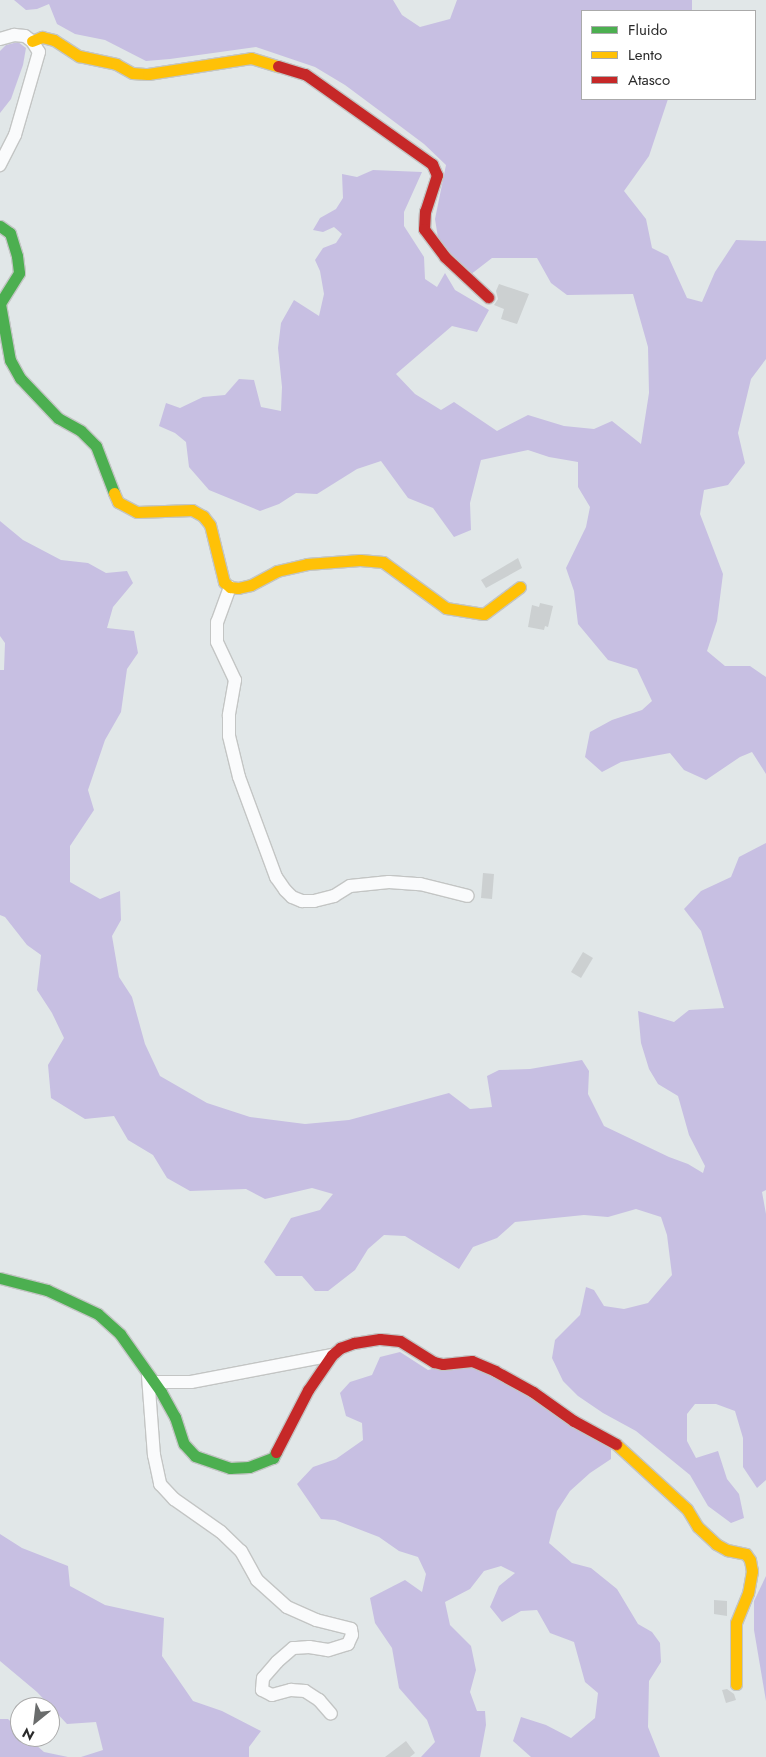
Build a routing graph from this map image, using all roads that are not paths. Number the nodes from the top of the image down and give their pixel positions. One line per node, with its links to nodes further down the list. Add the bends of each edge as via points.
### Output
1 (0, 39): 2 (street, via 14,35)
2 (32, 40): 3 (street, via 39,52 37,66 14,135); 5 (street, via 42,37 54,40 79,56 116,64 132,73 148,74 251,58 305,74 432,164 437,175 425,211 424,229 445,257)
3 (0, 165)
4 (0, 226): 6 (street, via 10,233 17,256 19,273 0,304 10,360 20,378 58,418 81,431 96,446 118,502 137,512 192,510 203,516 210,525 224,582)
5 (488, 297)
6 (230, 587): 7 (street, via 251,585 276,571 307,564 360,560 383,562 446,608 484,614); 8 (street, via 217,622 217,642 235,680 229,736 239,777 276,877 285,890 302,901 314,901 334,896 350,886 389,882 420,884)
7 (520, 587)
8 (468, 896)
9 (0, 1278): 11 (street, via 47,1290 98,1314 120,1334)
10 (332, 1355): 11 (street, via 191,1382); 11 (street, via 308,1390 273,1458 248,1468 230,1468 195,1456 184,1444 162,1392); 12 (street, via 354,1343 380,1339 400,1341 434,1362 472,1361 532,1392 629,1453 687,1509 698,1527 716,1544 746,1554 750,1560 752,1571 748,1593 736,1623)
11 (150, 1379): 13 (street, via 154,1455 160,1484 174,1499 228,1538 241,1551 257,1580 287,1607 316,1620 351,1629 348,1644 328,1650 293,1648 263,1678 262,1690 272,1695 291,1690 305,1691 319,1700)
12 (736, 1684)
13 (331, 1714)

